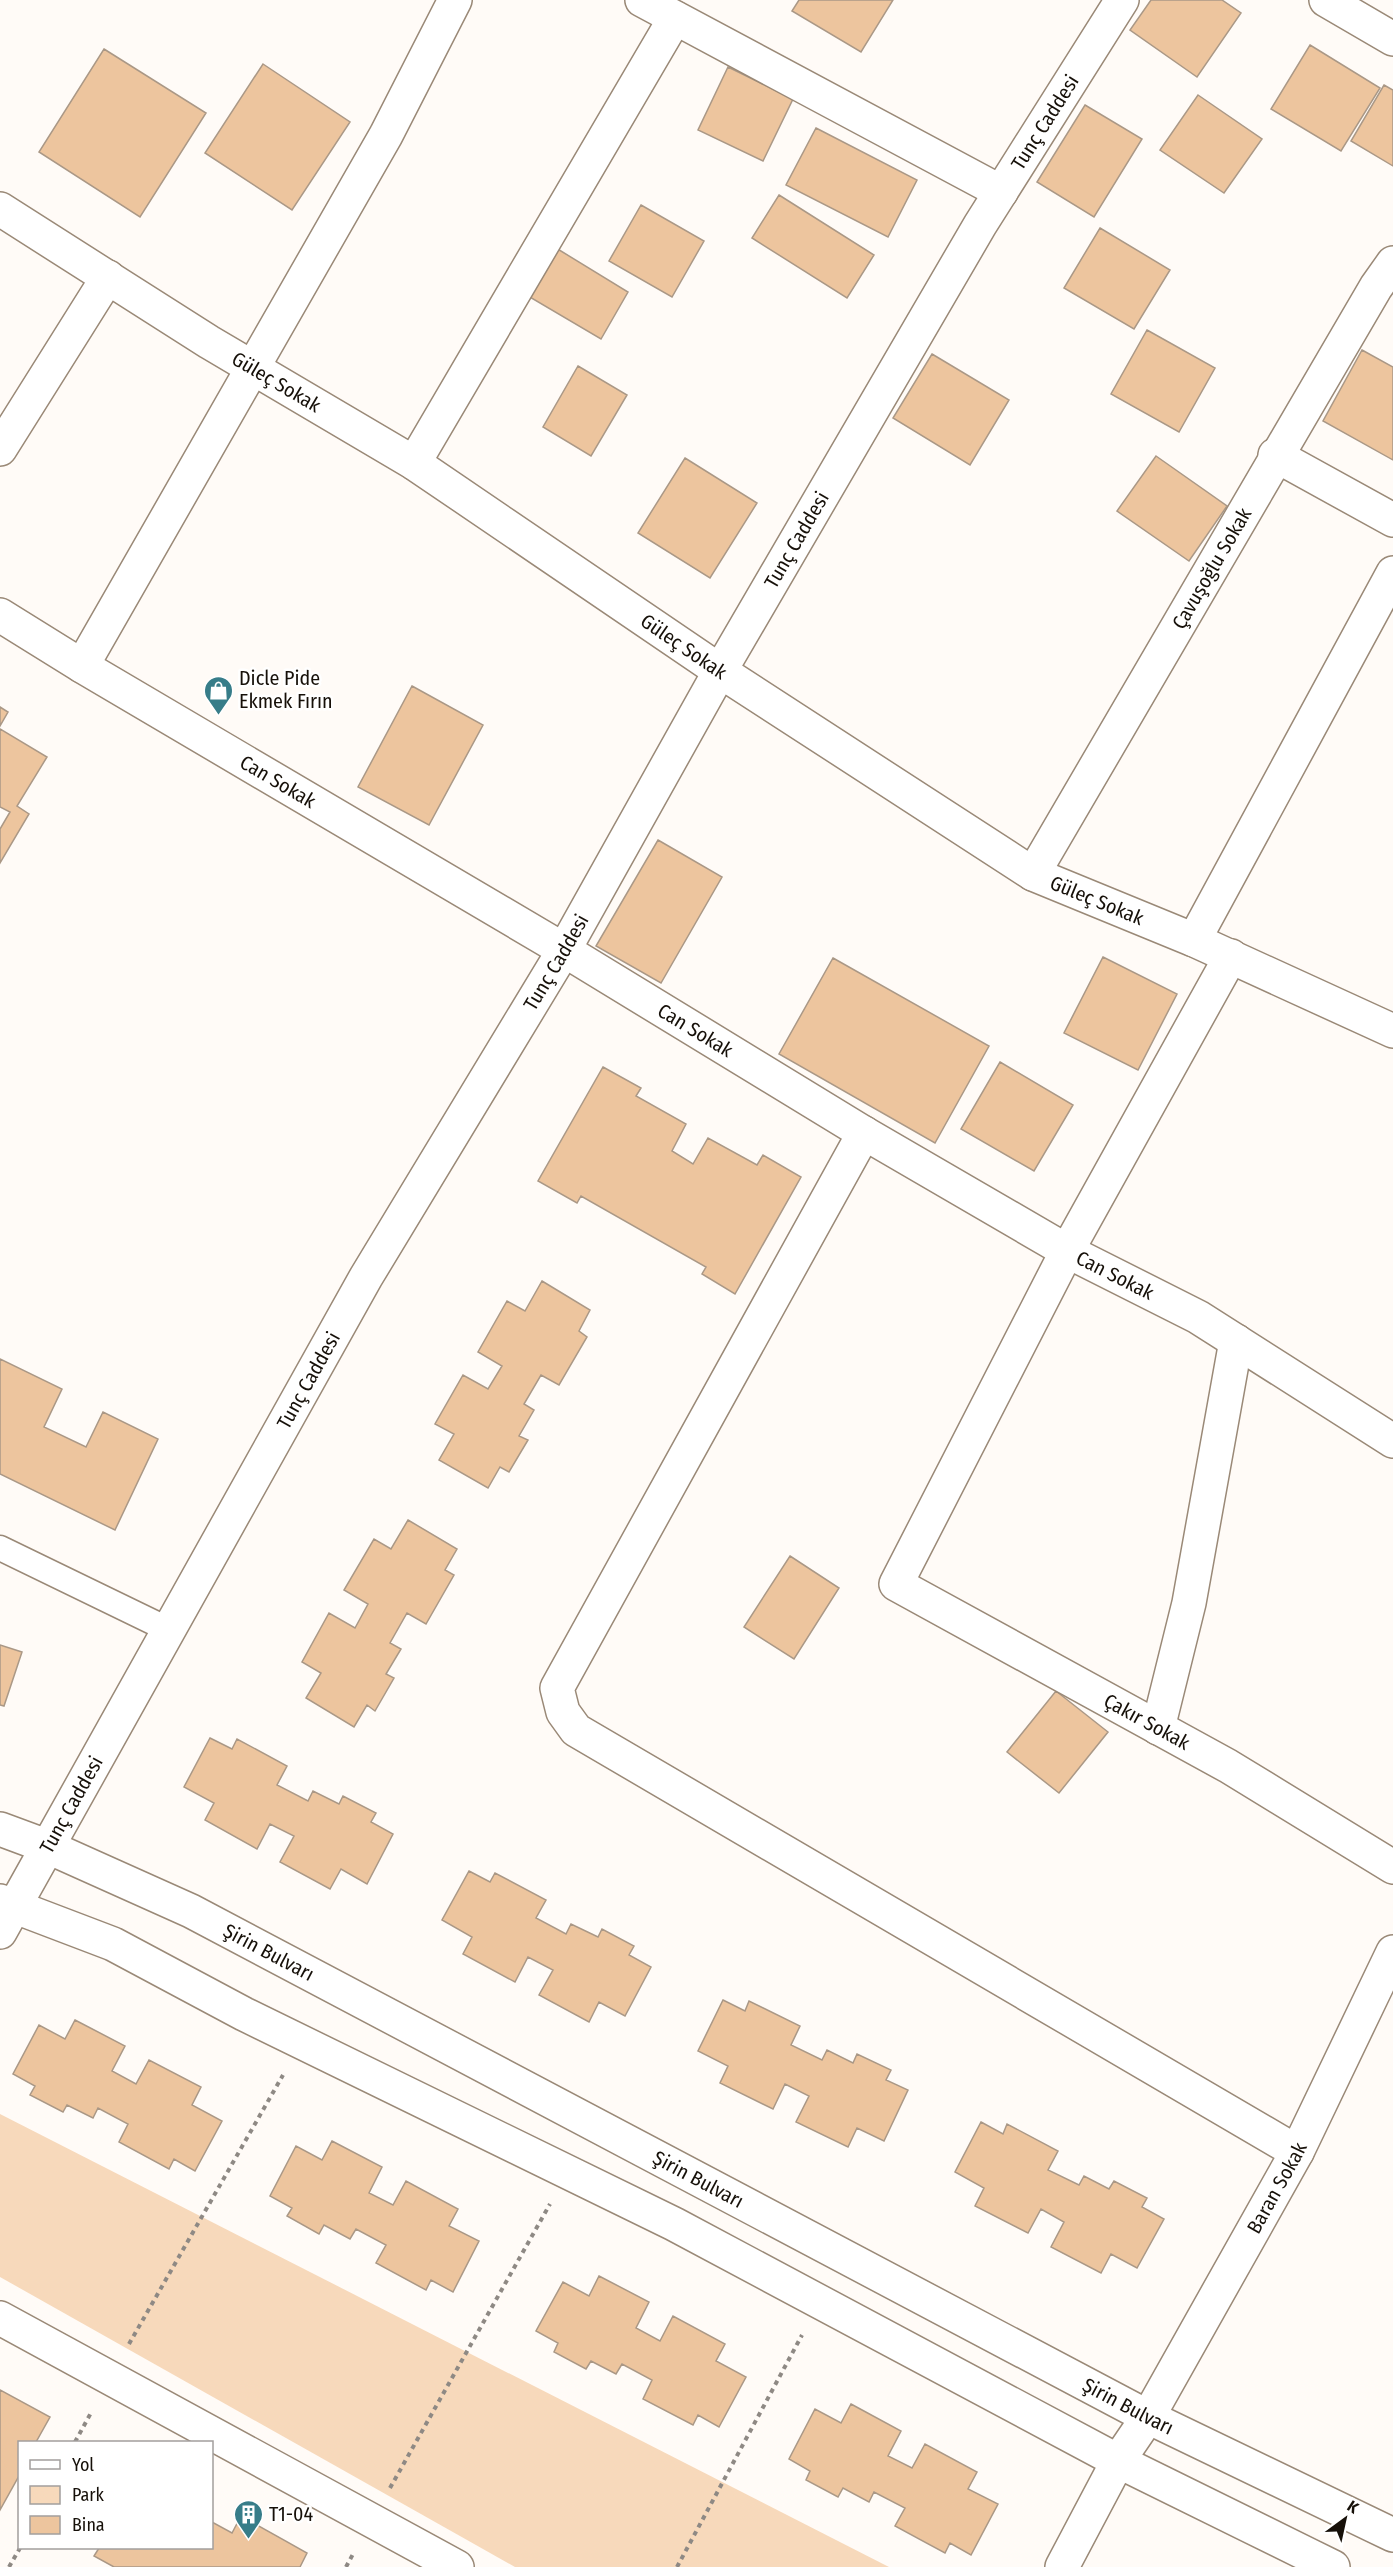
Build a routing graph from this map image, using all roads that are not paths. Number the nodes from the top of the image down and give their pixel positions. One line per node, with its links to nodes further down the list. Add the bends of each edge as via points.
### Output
1 (455, 0): 11 (street, via 386,135)
2 (642, 0): 5 (street)
3 (1122, 0): 7 (street, Tunç Caddesi)
4 (1326, 0): 6 (street)
5 (675, 18): 7 (street); 14 (street)
6 (1393, 39)
7 (1000, 192): 19 (street, Tunç Caddesi)
8 (0, 209): 10 (street, Güleç Sokak)
9 (1393, 263): 13 (street, Çavuşoğlu Sokak)
10 (108, 277): 11 (street, Güleç Sokak); 12 (street)
11 (254, 369): 14 (street, Güleç Sokak); 18 (street)
12 (0, 449)
13 (1275, 455): 15 (street); 20 (street, Çavuşoğlu Sokak)
14 (414, 464): 19 (street, Güleç Sokak)
15 (1393, 520)
16 (1393, 573): 21 (street)
17 (0, 615): 18 (street, Can Sokak)
18 (82, 666): 22 (street, Can Sokak)
19 (720, 671): 20 (street, Güleç Sokak); 22 (street, Tunç Caddesi)
20 (1033, 874): 21 (street, Güleç Sokak)
21 (1194, 940): 23 (street, Güleç Sokak)
22 (564, 950): 25 (street, Can Sokak); 30 (street, Tunç Caddesi, via 366,1277)
23 (1231, 956): 24 (street, Güleç Sokak); 26 (street)
24 (1393, 1031)
25 (864, 1133): 26 (street, Can Sokak); 37 (street, via 557,1688 563,1712 576,1730)
26 (1067, 1251): 27 (street, Can Sokak, via 1198,1317); 31 (street, Çakır Sokak, via 896,1584)
27 (1236, 1341): 28 (street, Can Sokak); 31 (street, via 1189,1603)
28 (1393, 1441)
29 (0, 1548): 30 (lane)
30 (167, 1629): 33 (street, Tunç Caddesi)
31 (1158, 1728): 34 (street, Çakır Sokak, via 1228,1766)
32 (0, 1829): 33 (street, Şirin Bulvarı)
33 (46, 1846): 35 (street, Tunç Caddesi); 39 (street, Şirin Bulvarı, via 202,1917)
34 (1393, 1868)
35 (5, 1913): 40 (street, via 113,1944 302,2042 674,2224)
36 (1393, 1952): 37 (street, Baran Sokak)
37 (1297, 2152): 39 (street, Baran Sokak)
38 (0, 2318): 42 (street)
39 (1148, 2417): 40 (street, Baran Sokak); 41 (street, Şirin Bulvarı)
40 (1118, 2461): 43 (street, Baran Sokak); 44 (street)
41 (1393, 2535)
42 (457, 2567)
43 (1062, 2567)
44 (1333, 2567)

